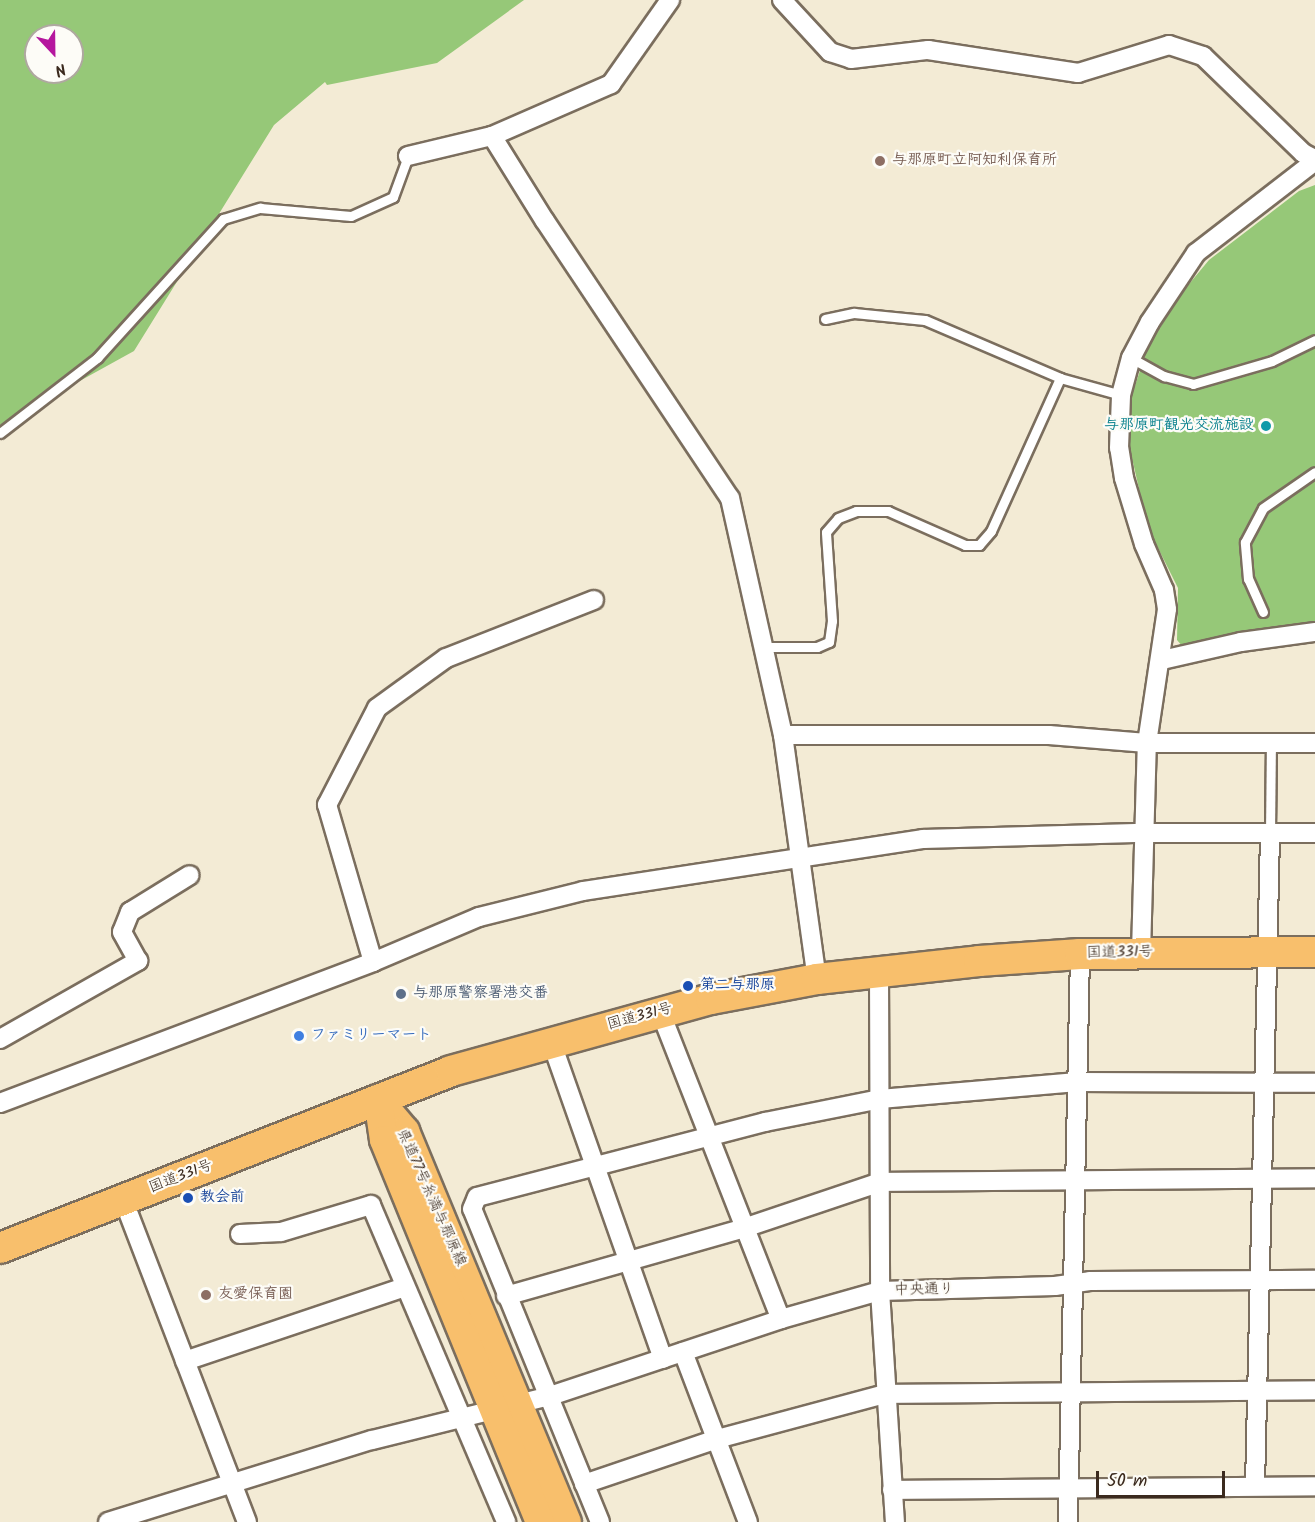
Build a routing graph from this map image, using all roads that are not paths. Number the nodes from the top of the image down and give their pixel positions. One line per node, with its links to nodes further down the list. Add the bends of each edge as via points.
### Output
1 (670, 0): 3 (street, via 610,84)
2 (782, 0): 5 (street, via 830,52 851,59 928,50 1078,73 1169,45 1203,56)
3 (492, 136): 4 (street); 16 (street, via 730,498)
4 (408, 156): 11 (lane, via 393,197 351,216 260,208 223,219 97,358)
5 (1315, 160): 8 (street, via 1196,253 1150,321)
6 (825, 319): 9 (lane, via 854,313 925,320)
7 (1315, 340): 8 (lane, via 1272,361 1193,384 1164,376)
8 (1131, 358): 10 (street)
9 (1060, 378): 10 (lane); 16 (lane, via 991,531 979,545 965,545 888,511 856,511 838,518 826,532 832,621 829,642 817,647)
10 (1120, 395): 17 (street, via 1119,448 1124,478 1144,544 1164,590 1167,609)
11 (0, 433)
12 (1315, 472): 14 (lane, via 1263,508 1245,542 1248,579)
13 (594, 600): 31 (street, via 446,658 376,708 327,805)
14 (1263, 612)
15 (1315, 632): 17 (street, via 1241,642)
16 (764, 647): 18 (street)
17 (1162, 660): 21 (street)
18 (783, 735): 21 (street, via 1049,735); 25 (street)
19 (1271, 742): 20 (street); 21 (street); 24 (lane)
20 (1315, 743)
21 (1147, 744): 22 (street)
22 (1144, 833): 24 (street); 25 (street, via 923,839); 29 (street)
23 (1315, 833): 24 (street)
24 (1270, 834): 27 (street, via 1271,932)
25 (801, 858): 31 (street, via 583,891 479,917); 33 (street)
26 (190, 875): 35 (street, via 130,912 122,932 138,961)
27 (1267, 952): 28 (highway, 国道331号); 29 (highway, 国道331号); 39 (street)
28 (1315, 952)
29 (1141, 953): 30 (highway, 国道331号)
30 (1080, 954): 32 (highway, 国道331号); 37 (street)
31 (373, 962): 42 (street)
32 (879, 972): 33 (highway, 国道331号); 41 (street)
33 (818, 979): 34 (highway, 国道331号)
34 (660, 1011): 36 (highway, 国道331号); 43 (street)
35 (0, 1039)
36 (550, 1041): 40 (highway, 国道331号, via 451,1071); 44 (street)
37 (1077, 1082): 39 (street); 41 (street); 47 (street)
38 (1315, 1083): 39 (street)
39 (1262, 1085): 45 (street)
40 (378, 1099): 49 (highway, 国道331号); 69 (main road, 県道77号糸満与那原線, via 405,1131)
41 (880, 1099): 43 (street); 48 (street)
42 (0, 1103)
43 (707, 1137): 44 (street); 50 (street)
44 (595, 1167): 53 (street); 59 (street, via 477,1197 472,1209)
45 (1260, 1178): 46 (street); 47 (street); 55 (street)
46 (1315, 1178)
47 (1076, 1181): 48 (street); 56 (street)
48 (881, 1182): 50 (street); 58 (street)
49 (123, 1199): 52 (highway, 国道331号); 63 (street)
50 (744, 1228): 53 (street); 60 (street)
51 (240, 1234): 57 (street, via 281,1232 371,1205)
52 (0, 1248)
53 (628, 1261): 59 (street); 62 (street)
54 (1315, 1280): 55 (street, 中央通り)
55 (1259, 1281): 56 (street, 中央通り); 65 (street)
56 (1073, 1283): 58 (street, 中央通り); 67 (street)
57 (405, 1287): 63 (street); 70 (street)
58 (880, 1291): 60 (street, 中央通り); 66 (street)
59 (506, 1296): 68 (street)
60 (781, 1319): 61 (street, 中央通り)
61 (683, 1352): 62 (street, 中央通り); 71 (street)
62 (663, 1359): 68 (street, 中央通り)
63 (186, 1361): 73 (street)
64 (1315, 1389): 65 (street)
65 (1256, 1390): 67 (street); 74 (street)
66 (885, 1394): 67 (street); 71 (street); 77 (street)
67 (1072, 1394): 76 (street)
68 (550, 1396): 69 (street, 中央通り); 72 (street)
69 (508, 1407): 70 (street, 中央通り); 81 (main road, 県道77号糸満与那原線); 82 (main road, 県道77号糸満与那原線)
70 (461, 1417): 73 (street, 中央通り, via 372,1440); 80 (street)
71 (717, 1439): 72 (street); 84 (street)
72 (584, 1484): 83 (street)
73 (233, 1485): 78 (street, 中央通り); 79 (street)
74 (1255, 1486): 75 (street); 76 (street)
75 (1315, 1486)
76 (1069, 1488): 77 (street); 86 (street)
77 (892, 1490): 85 (street)
78 (108, 1522)
79 (247, 1522)
80 (506, 1522)
81 (540, 1522)
82 (567, 1522)
83 (600, 1522)
84 (748, 1522)
85 (895, 1522)
86 (1068, 1522)

